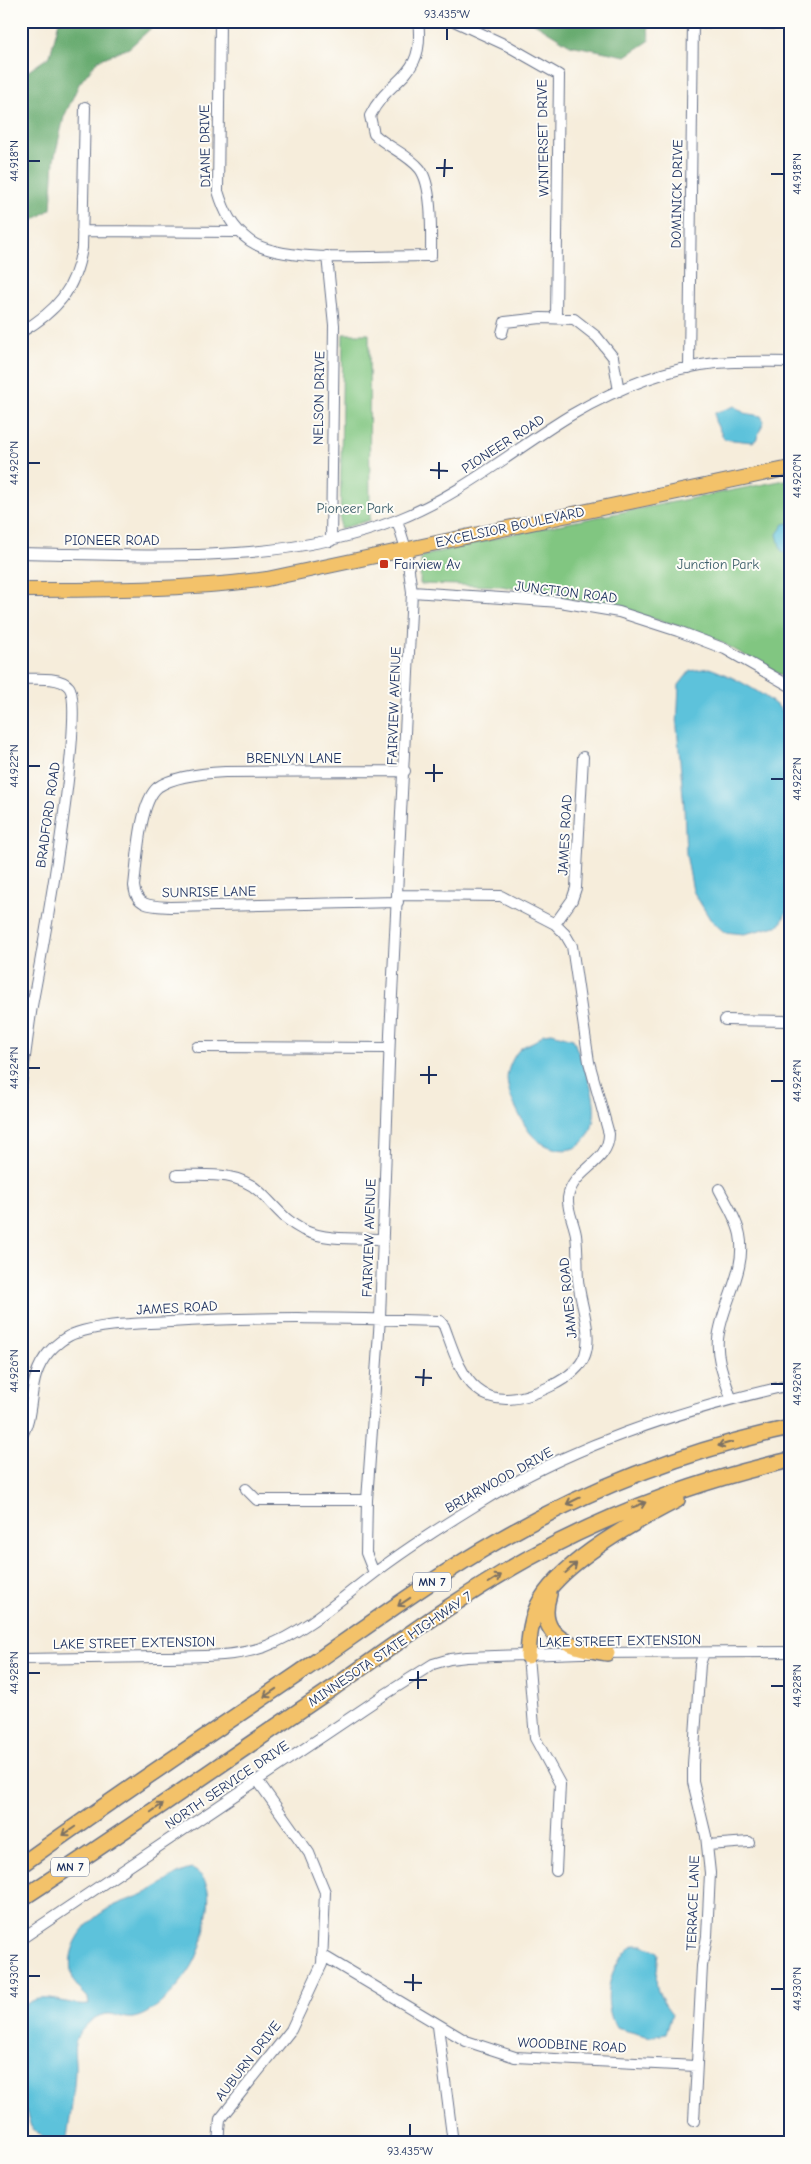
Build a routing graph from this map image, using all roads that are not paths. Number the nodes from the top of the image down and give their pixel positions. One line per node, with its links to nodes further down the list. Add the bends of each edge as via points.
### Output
1 (220, 21): 8 (street, DIANE DRIVE, via 218,183 222,206)
2 (418, 21): 9 (street, DIANE DRIVE, via 418,49 414,61 370,116 374,134 412,162 424,176 428,193 431,256)
3 (454, 21): 10 (street, WINTERSET DRIVE, via 559,75)
4 (693, 22): 5 (street); 14 (street, DOMINICK DRIVE)
5 (790, 24)
6 (85, 108): 7 (street)
7 (82, 231): 8 (street); 11 (street, via 79,265 66,296 36,324)
8 (239, 232): 9 (street, DIANE DRIVE, via 265,249)
9 (327, 256): 18 (street, NELSON DRIVE, via 334,325)
10 (556, 318): 12 (street, via 505,322); 15 (street, via 574,319 598,337 613,357)
11 (21, 332)
12 (502, 333)
13 (790, 362): 14 (street, PIONEER ROAD, via 716,363)
14 (689, 368): 15 (street, PIONEER ROAD)
15 (619, 391): 17 (street, PIONEER ROAD, via 570,416 472,481)
16 (790, 468): 19 (main road, EXCELSIOR BOULEVARD)
17 (397, 520): 18 (street, PIONEER ROAD); 19 (street, FAIRVIEW AVENUE)
18 (331, 541): 20 (street, PIONEER ROAD, via 244,553)
19 (406, 549): 21 (main road, EXCELSIOR BOULEVARD, via 314,570 241,582 148,590); 22 (street, FAIRVIEW AVENUE)
20 (21, 553)
21 (21, 590)
22 (412, 592): 24 (street, JUNCTION ROAD, via 560,602 619,612 678,630 725,650); 26 (street, FAIRVIEW AVENUE)
23 (21, 679): 31 (street, BRADFORD ROAD, via 61,682 69,687 74,719 44,946)
24 (790, 686)
25 (583, 757): 29 (street, JAMES ROAD, via 576,888 572,900)
26 (405, 771): 27 (street, BRENLYN LANE, via 225,772); 28 (street, FAIRVIEW AVENUE)
27 (184, 778): 28 (street, SUNRISE LANE, via 158,788 150,798 143,822 134,886 135,896 140,902 170,907)
28 (398, 898): 29 (street, SUNRISE LANE, via 501,896); 35 (street, FAIRVIEW AVENUE)
29 (555, 924): 40 (street, JAMES ROAD, via 572,946 589,1062 609,1134 606,1151 574,1183 568,1199 576,1237 578,1282 588,1340 585,1355 578,1368 555,1384 512,1398 495,1398 479,1390 467,1378 440,1321)
30 (21, 998): 31 (street)
31 (32, 1007): 36 (street, BRADFORD ROAD)
32 (725, 1020): 33 (street)
33 (790, 1021)
34 (197, 1047): 35 (street)
35 (389, 1048): 39 (street, FAIRVIEW AVENUE)
36 (21, 1085)
37 (177, 1174): 39 (street, via 222,1176 250,1183 282,1216 315,1234)
38 (719, 1189): 42 (street, via 740,1233 741,1246 738,1270 718,1339 720,1363)
39 (383, 1239): 40 (street, FAIRVIEW AVENUE)
40 (380, 1318): 44 (street, JAMES ROAD, via 190,1320 95,1328 74,1333 57,1345 40,1364 34,1378 26,1430); 48 (street, FAIRVIEW AVENUE)
41 (790, 1385): 42 (street, BRIARWOOD DRIVE)
42 (731, 1398): 49 (street, BRIARWOOD DRIVE, via 589,1447 529,1476 475,1505)
43 (790, 1427): 61 (highway, MN 7, one-way to 61, via 700,1451 614,1482 497,1541)
44 (21, 1437)
45 (790, 1460): 46 (highway, MINNESOTA STATE HIGHWAY 7 / MN 7)
46 (761, 1466): 50 (highway, one-way to 46, via 617,1532 685,1496); 63 (highway, MINNESOTA STATE HIGHWAY 7 / MN 7, one-way to 46, via 525,1560 632,1508)
47 (246, 1489): 48 (street, via 257,1500)
48 (367, 1500): 49 (street, FAIRVIEW AVENUE, via 366,1553)
49 (374, 1573): 51 (street, BRIARWOOD DRIVE, via 305,1626 284,1639)
50 (553, 1585): 53 (highway, via 546,1611 556,1634 567,1644); 55 (highway, via 533,1618)
51 (247, 1652): 56 (street, LAKE STREET EXTENSION)
52 (790, 1652): 54 (street, LAKE STREET EXTENSION)
53 (607, 1653): 54 (street, LAKE STREET EXTENSION); 55 (street, LAKE STREET EXTENSION)
54 (704, 1653): 60 (street, TERRACE LANE, via 700,1664 693,1764 696,1800)
55 (528, 1656): 57 (street, LAKE STREET EXTENSION); 62 (street, via 535,1738 560,1784)
56 (21, 1659)
57 (450, 1659): 58 (street, NORTH SERVICE DRIVE, via 422,1669)
58 (258, 1781): 64 (street, NORTH SERVICE DRIVE); 65 (street, AUBURN DRIVE, via 309,1853 325,1892)
59 (749, 1842): 60 (street)
60 (708, 1845): 67 (street, TERRACE LANE, via 710,1873)
61 (21, 1865)
62 (556, 1871)
63 (21, 1899)
64 (21, 1939)
65 (322, 1955): 66 (street, WOODBINE ROAD); 69 (street, AUBURN DRIVE, via 322,1964 291,2030 220,2119)
66 (438, 2026): 67 (street, WOODBINE ROAD, via 466,2041 515,2057); 70 (street)
67 (696, 2066): 68 (street, TERRACE LANE)
68 (694, 2121)
69 (218, 2143)
70 (453, 2143)

